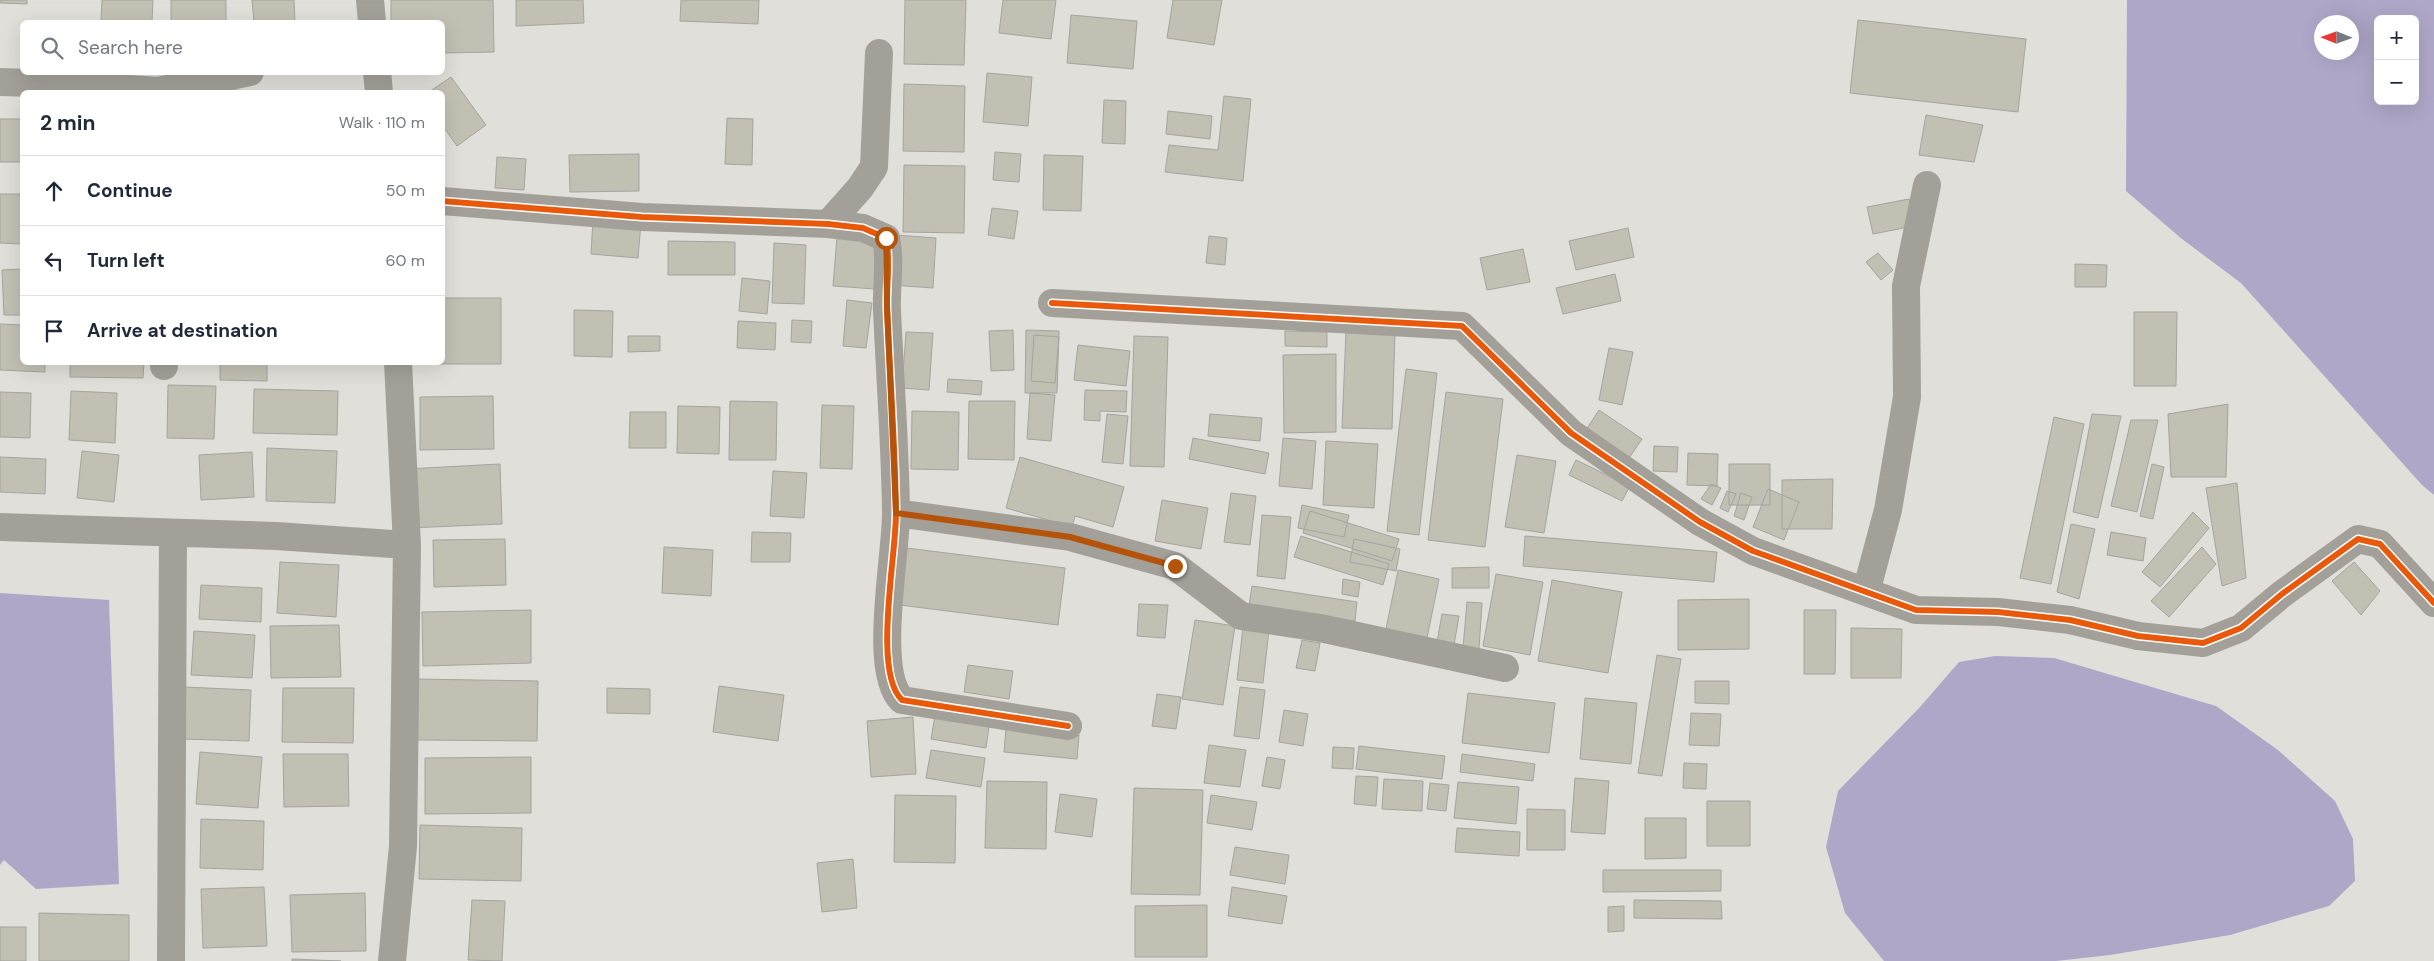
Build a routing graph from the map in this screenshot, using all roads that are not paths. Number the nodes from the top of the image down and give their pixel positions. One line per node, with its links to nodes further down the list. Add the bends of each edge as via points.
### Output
1 (370, 0): 2 (street)
2 (372, 20)
3 (879, 54): 12 (street, via 874,167)
4 (236, 75): 8 (street)
5 (377, 75): 9 (street)
6 (0, 82): 7 (street)
7 (133, 90)
8 (166, 90)
9 (379, 90)
10 (1927, 185): 19 (street, via 1906,286 1907,397 1888,510)
11 (445, 202): 12 (street, via 642,217)
12 (828, 224): 15 (street, via 863,228 886,238)
13 (1052, 303): 19 (street, via 1462,326 1571,433 1700,522 1753,551)
14 (398, 365): 18 (street)
15 (896, 513): 21 (street, via 1070,537 1175,566 1241,616 1320,628); 22 (street, via 887,612 890,681 895,694 902,700)
16 (0, 528): 17 (street)
17 (173, 533): 18 (street); 23 (street)
18 (407, 545): 24 (street, via 403,846)
19 (1866, 592): 20 (street, via 1916,610 1998,612 2070,620 2138,636 2203,643 2241,628 2358,539 2380,544)
20 (2434, 603)
21 (1505, 668)
22 (1068, 726)
23 (170, 961)
24 (392, 961)

